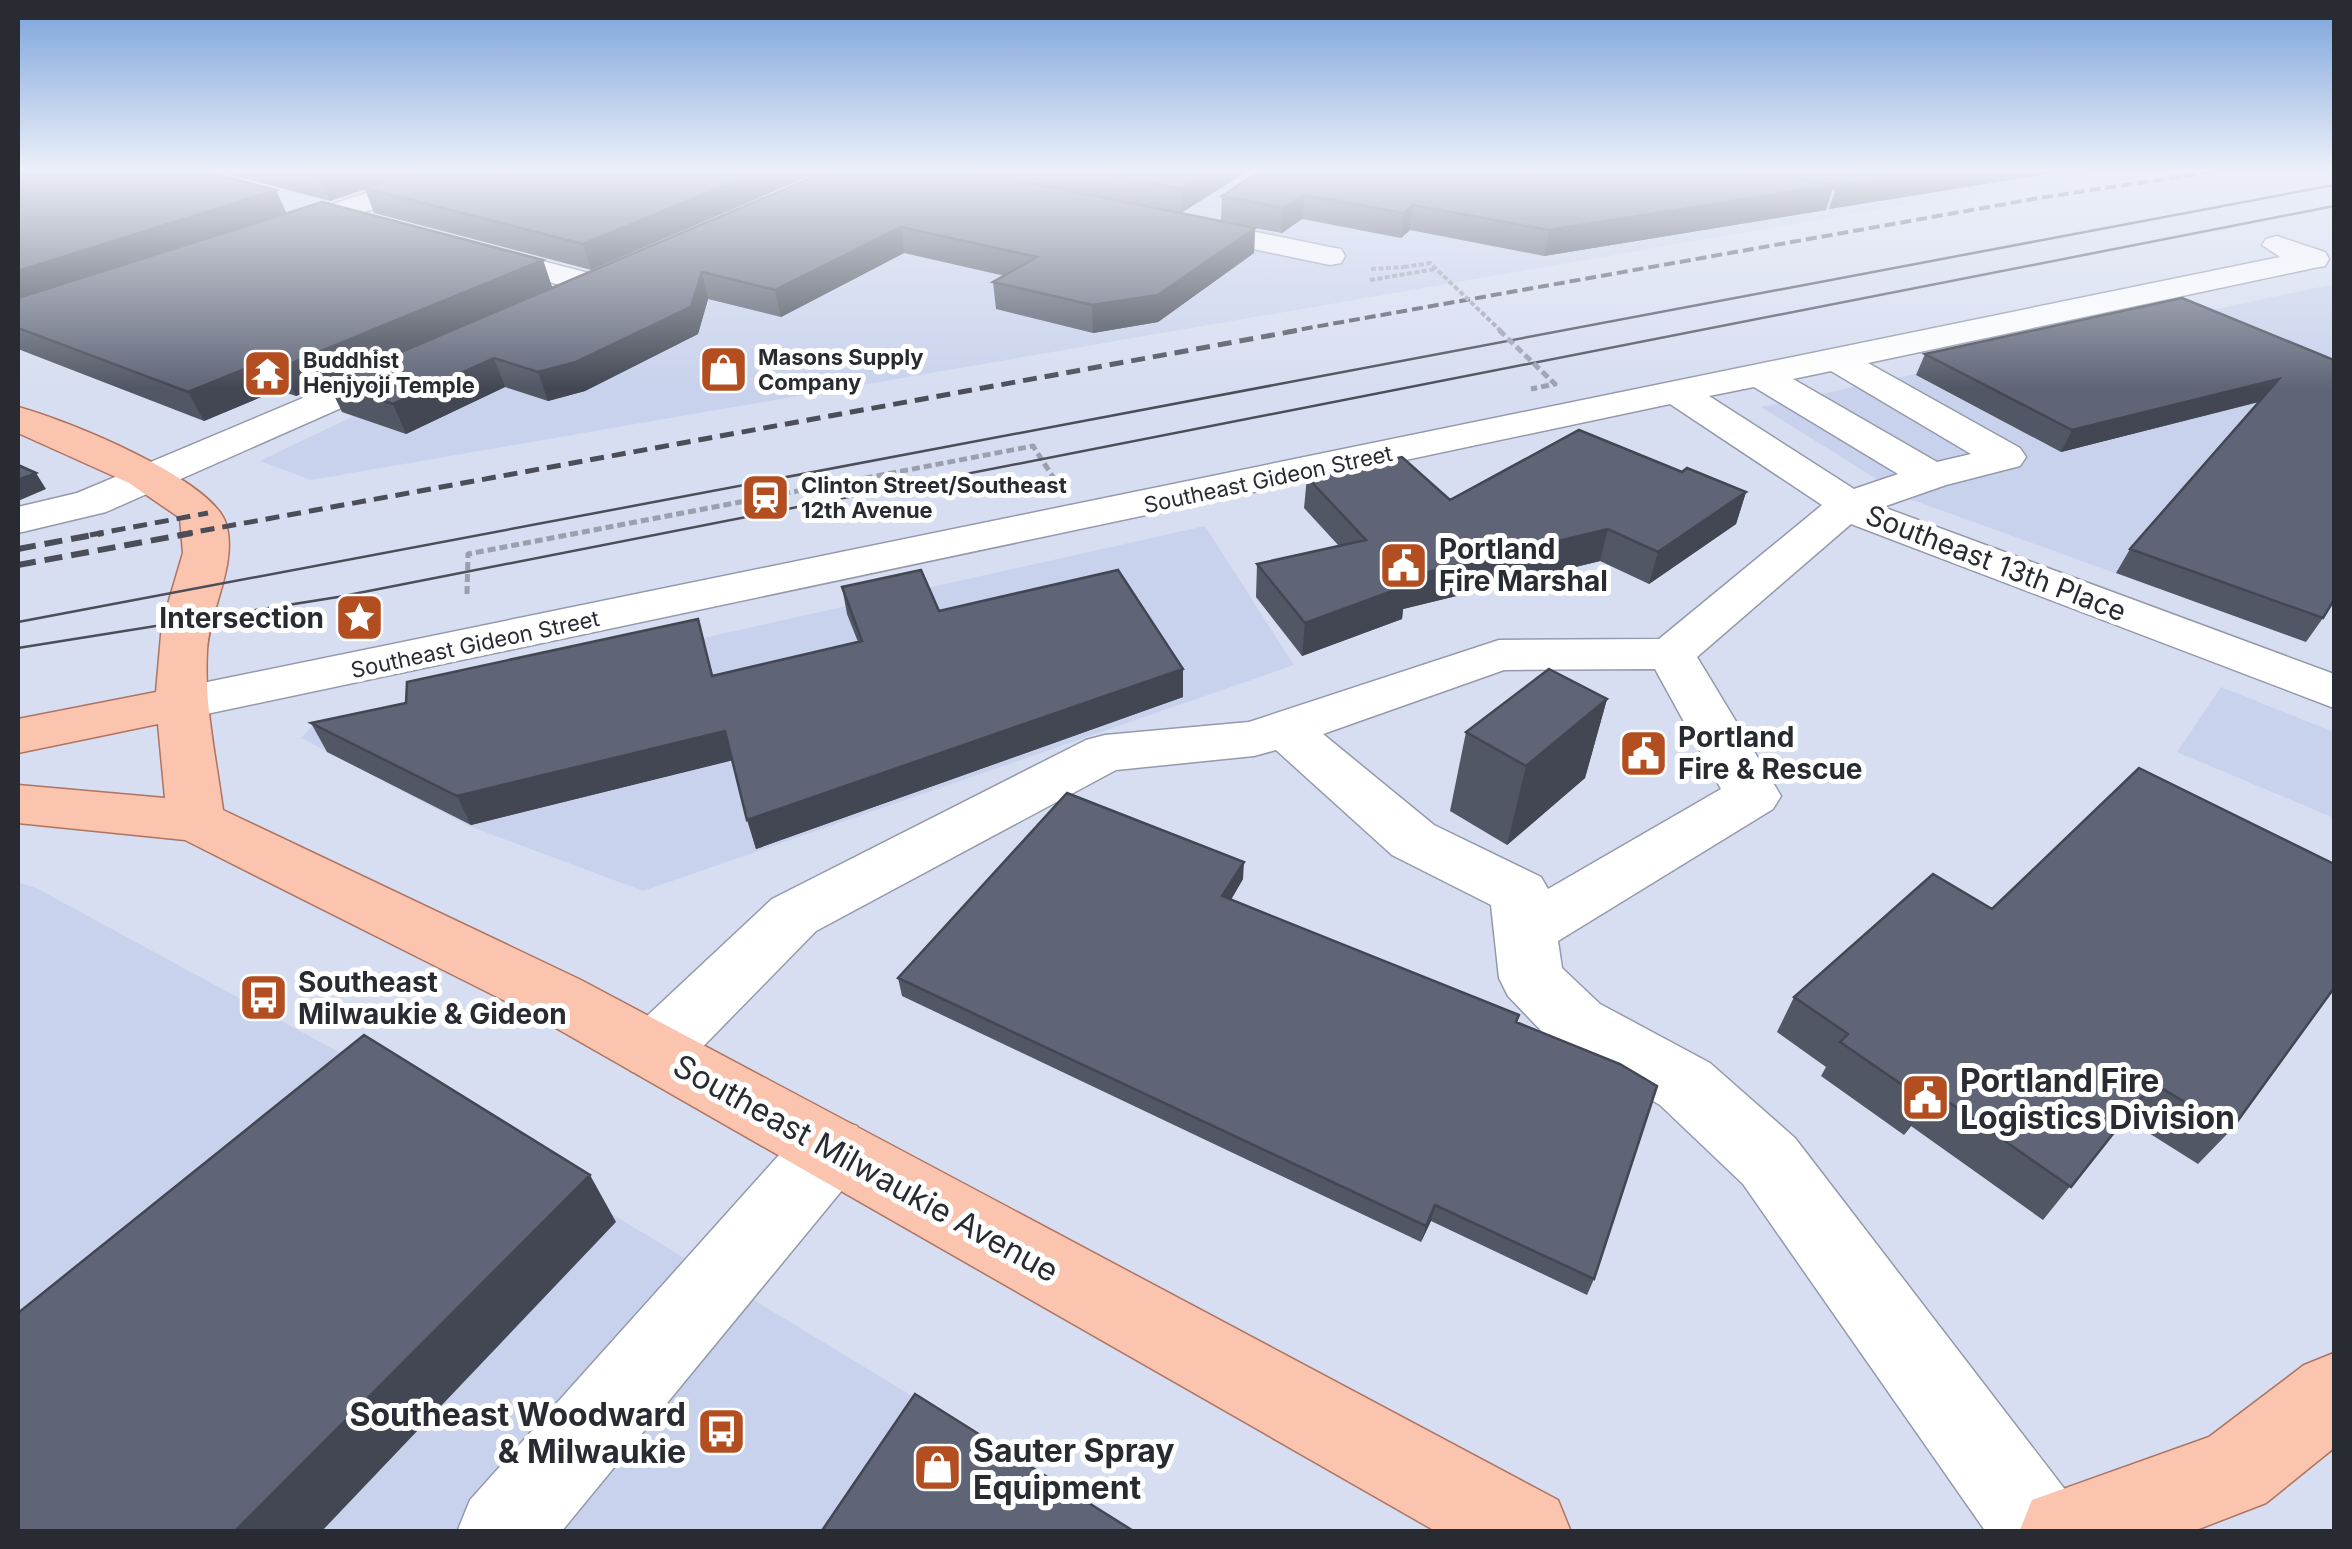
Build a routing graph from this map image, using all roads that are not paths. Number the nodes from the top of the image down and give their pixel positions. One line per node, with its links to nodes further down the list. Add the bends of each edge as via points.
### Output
1 (1274, 244): 4 (street)
2 (2277, 245): 9 (street, Southeast Gideon Street, via 2314,258)
3 (455, 247): 6 (street)
4 (1330, 256)
5 (629, 268): 6 (street)
6 (593, 284): 7 (street)
7 (552, 302)
8 (439, 351): 14 (street)
9 (1838, 360): 10 (street, Southeast Gideon Street); 13 (street, via 2006,457)
10 (1762, 376): 11 (street, Southeast Gideon Street); 13 (street)
11 (1678, 394): 15 (street, Southeast 13th Place); 19 (street, Southeast Gideon Street)
12 (18, 419): 14 (main road)
13 (1931, 476): 15 (street)
14 (148, 478): 16 (street, via 91,503); 19 (main road, via 192,504 206,529 179,664)
15 (1848, 505): 17 (street); 18 (street, Southeast 13th Place, via 1901,531)
16 (18, 520)
17 (1670, 654): 20 (street, via 1499,656); 24 (street, via 1753,796)
18 (2334, 692)
19 (183, 704): 21 (main road); 23 (main road)
20 (1284, 729): 24 (street, via 1413,840 1520,892); 25 (street, via 1254,739 1105,753 794,915)
21 (18, 736)
22 (18, 804): 23 (main road)
23 (196, 821): 25 (main road, Southeast Milwaukie Avenue)
24 (1526, 931): 30 (street, via 1531,978 1576,1022 1684,1084 1769,1161)
25 (655, 1051): 26 (main road, Southeast Milwaukie Avenue)
26 (831, 1149): 28 (main road, Southeast Milwaukie Avenue); 29 (street)
27 (2334, 1394): 31 (main road, via 2235,1472)
28 (1515, 1528)
29 (502, 1532)
30 (2041, 1532)
31 (2064, 1532)

